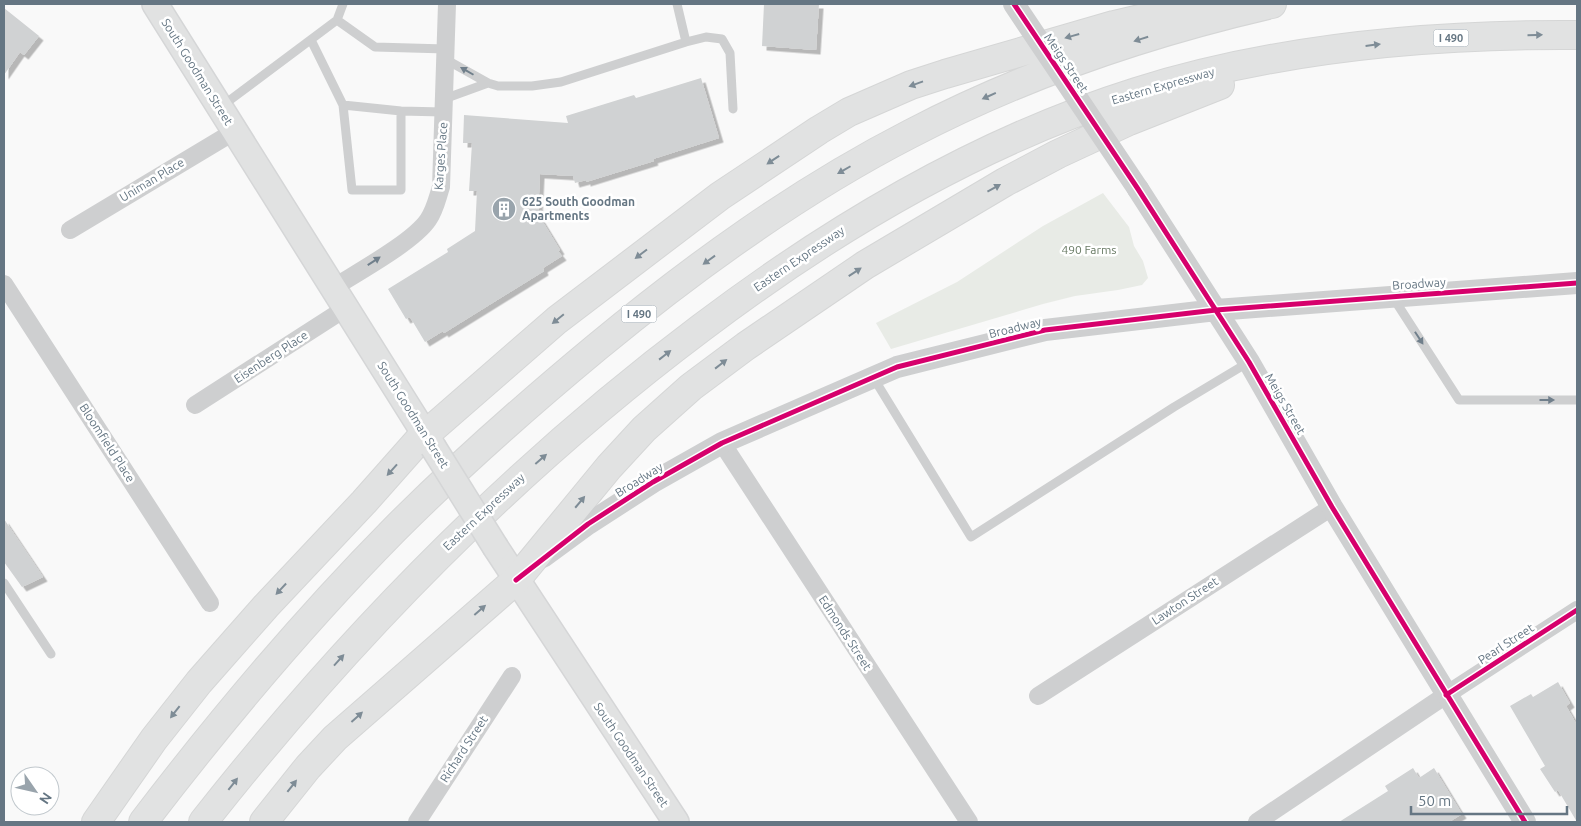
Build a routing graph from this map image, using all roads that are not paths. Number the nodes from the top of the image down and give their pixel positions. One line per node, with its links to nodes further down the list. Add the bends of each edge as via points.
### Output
1 (155, 4): 17 (main road, South Goodman Street)
2 (343, 4): 8 (lane)
3 (447, 4): 13 (street, Karges Place)
4 (677, 4): 11 (lane)
5 (1014, 4): 26 (street, Meigs Street, bridge)
6 (1222, 4): 31 (highway, one-way to 31, via 1077,34 927,80 849,112 736,185 629,263 544,330)
7 (1272, 4): 44 (highway, I 490, one-way to 44, via 1101,52 1046,71 976,102 840,172 714,256 563,375 394,530 264,671)
8 (337, 20): 10 (lane); 13 (lane, via 375,48)
9 (1577, 35): 12 (highway, Eastern Expressway / I 490, one-way to 9, via 1477,36)
10 (311, 40): 15 (lane); 17 (lane)
11 (686, 42): 14 (lane, via 561,82 532,86); 18 (lane, via 706,37 722,39 730,53)
12 (1324, 52): 34 (highway, one-way to 12, via 644,429 726,361 818,296 959,208 1075,146 1171,103 1283,63); 45 (highway, Eastern Expressway / I 490, one-way to 12, via 333,667 470,524 635,379 762,282 893,199 1066,116 1135,92 1209,72)
13 (446, 54): 14 (lane, one-way to 13); 16 (street, Karges Place)
14 (488, 83): 16 (lane)
15 (343, 105): 19 (lane); 19 (lane, via 352,190 402,190)
16 (444, 106): 19 (lane); 25 (street, Karges Place, one-way to 16, via 428,221 436,206 440,187)
17 (220, 108): 20 (main road, South Goodman Street)
18 (733, 109)
19 (401, 111)
20 (235, 131): 21 (street, Uniman Place); 25 (main road, South Goodman Street)
21 (70, 230)
22 (1577, 283): 24 (street, Broadway)
23 (4, 284): 36 (street, Bloomfield Place)
24 (1392, 296): 26 (street, Broadway); 29 (lane, one-way to 29, via 1459,400)
25 (340, 298): 30 (street, Eisenberg Place); 31 (main road, South Goodman Street)
26 (1216, 310): 27 (street, Meigs Street); 28 (street, Broadway, via 1045,330 896,367)
27 (1249, 362): 28 (lane, via 971,537); 33 (street, Meigs Street)
28 (873, 377): 32 (street, Broadway)
29 (1577, 400)
30 (195, 406)
31 (429, 441): 34 (main road, South Goodman Street, bridge); 43 (highway, one-way to 43, via 266,606 149,746)
32 (722, 443): 34 (street, Broadway, via 620,503 556,547); 48 (street, Edmonds Street)
33 (1332, 507): 40 (street, Meigs Street); 41 (street, Lawton Street)
34 (516, 580): 46 (highway, one-way to 34, via 346,726); 47 (main road, South Goodman Street)
35 (4, 583): 38 (lane)
36 (210, 603)
37 (1577, 610): 40 (street, Pearl Street)
38 (51, 654)
39 (512, 676): 42 (street, Richard Street)
40 (1446, 695): 49 (street, Pearl Street); 50 (street, Meigs Street)
41 (1038, 696)
42 (423, 819)
43 (96, 822)
44 (143, 822)
45 (203, 822)
46 (264, 822)
47 (676, 822)
48 (969, 822)
49 (1257, 822)
50 (1525, 822)

